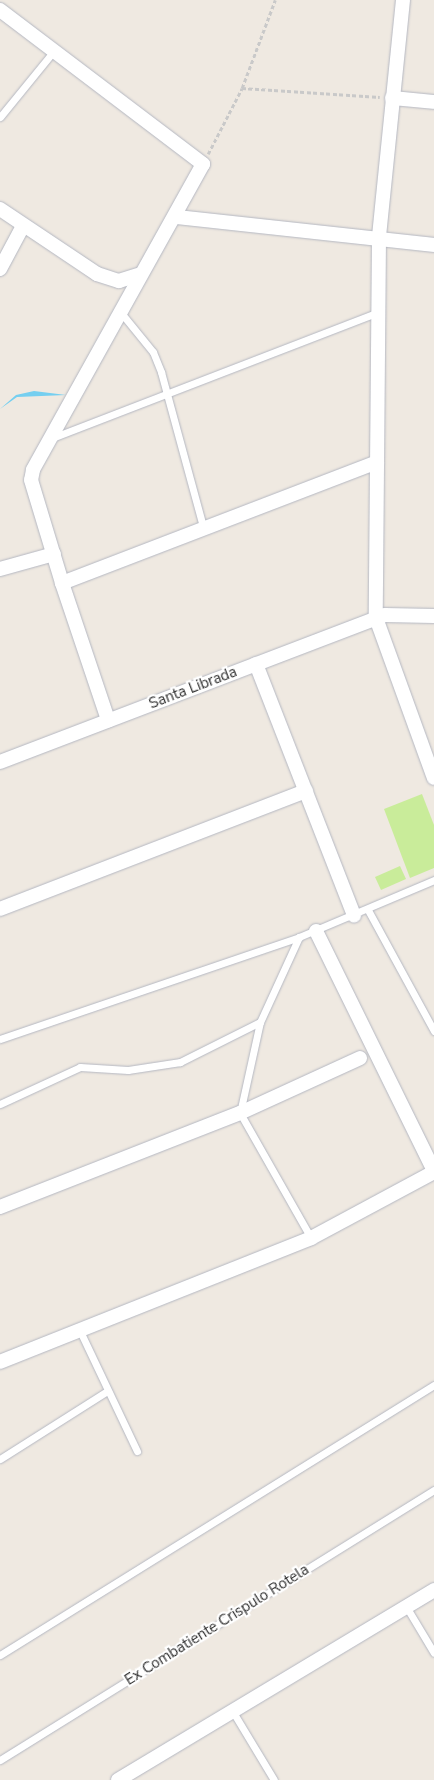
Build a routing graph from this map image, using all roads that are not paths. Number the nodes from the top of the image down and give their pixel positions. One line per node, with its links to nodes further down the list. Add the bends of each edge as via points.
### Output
1 (403, 0): 4 (street)
2 (0, 10): 3 (street)
3 (53, 52): 6 (lane); 8 (street, via 203,164)
4 (392, 98): 5 (street); 10 (street)
5 (434, 102)
6 (0, 117)
7 (0, 209): 9 (street)
8 (177, 216): 10 (street); 13 (street)
9 (23, 226): 12 (street); 13 (street, via 97,274 119,281)
10 (379, 238): 11 (street); 14 (street)
11 (434, 245)
12 (0, 269)
13 (138, 275): 15 (street)
14 (378, 312): 16 (lane); 18 (street)
15 (122, 314): 16 (lane, via 153,352); 17 (street)
16 (167, 394): 17 (lane); 19 (lane)
17 (49, 440): 20 (street, via 31,480)
18 (377, 462): 19 (street); 23 (street)
19 (204, 530): 22 (street)
20 (54, 554): 21 (street); 22 (street)
21 (0, 569)
22 (62, 582): 26 (street)
23 (380, 616): 24 (street); 25 (street, Santa Librada); 28 (street)
24 (434, 616)
25 (256, 664): 26 (street, Santa Librada); 29 (street)
26 (108, 720): 27 (street, Santa Librada)
27 (0, 762)
28 (434, 778)
29 (306, 791): 31 (street); 33 (street)
30 (434, 880): 32 (lane)
31 (0, 909)
32 (368, 910): 33 (lane); 37 (lane)
33 (354, 916): 34 (lane)
34 (316, 931): 35 (lane); 42 (street)
35 (299, 937): 36 (lane); 38 (lane)
36 (260, 1022): 40 (lane, via 180,1062 128,1070 80,1066); 41 (lane)
37 (434, 1031)
38 (0, 1039)
39 (360, 1058): 41 (street)
40 (0, 1104)
41 (240, 1113): 43 (street); 44 (lane)
42 (434, 1171): 44 (street)
43 (0, 1208)
44 (311, 1238): 45 (street)
45 (80, 1331): 46 (street); 48 (lane)
46 (0, 1362)
47 (434, 1385): 55 (lane)
48 (107, 1390): 49 (lane); 50 (lane)
49 (137, 1451)
50 (0, 1459)
51 (434, 1490): 57 (lane, Ex Combatiente Crispulo Rotela)
52 (434, 1590): 53 (street)
53 (407, 1608): 54 (lane); 56 (street)
54 (434, 1653)
55 (0, 1655)
56 (232, 1712): 58 (street); 59 (lane)
57 (0, 1760)
58 (118, 1780)
59 (274, 1780)

